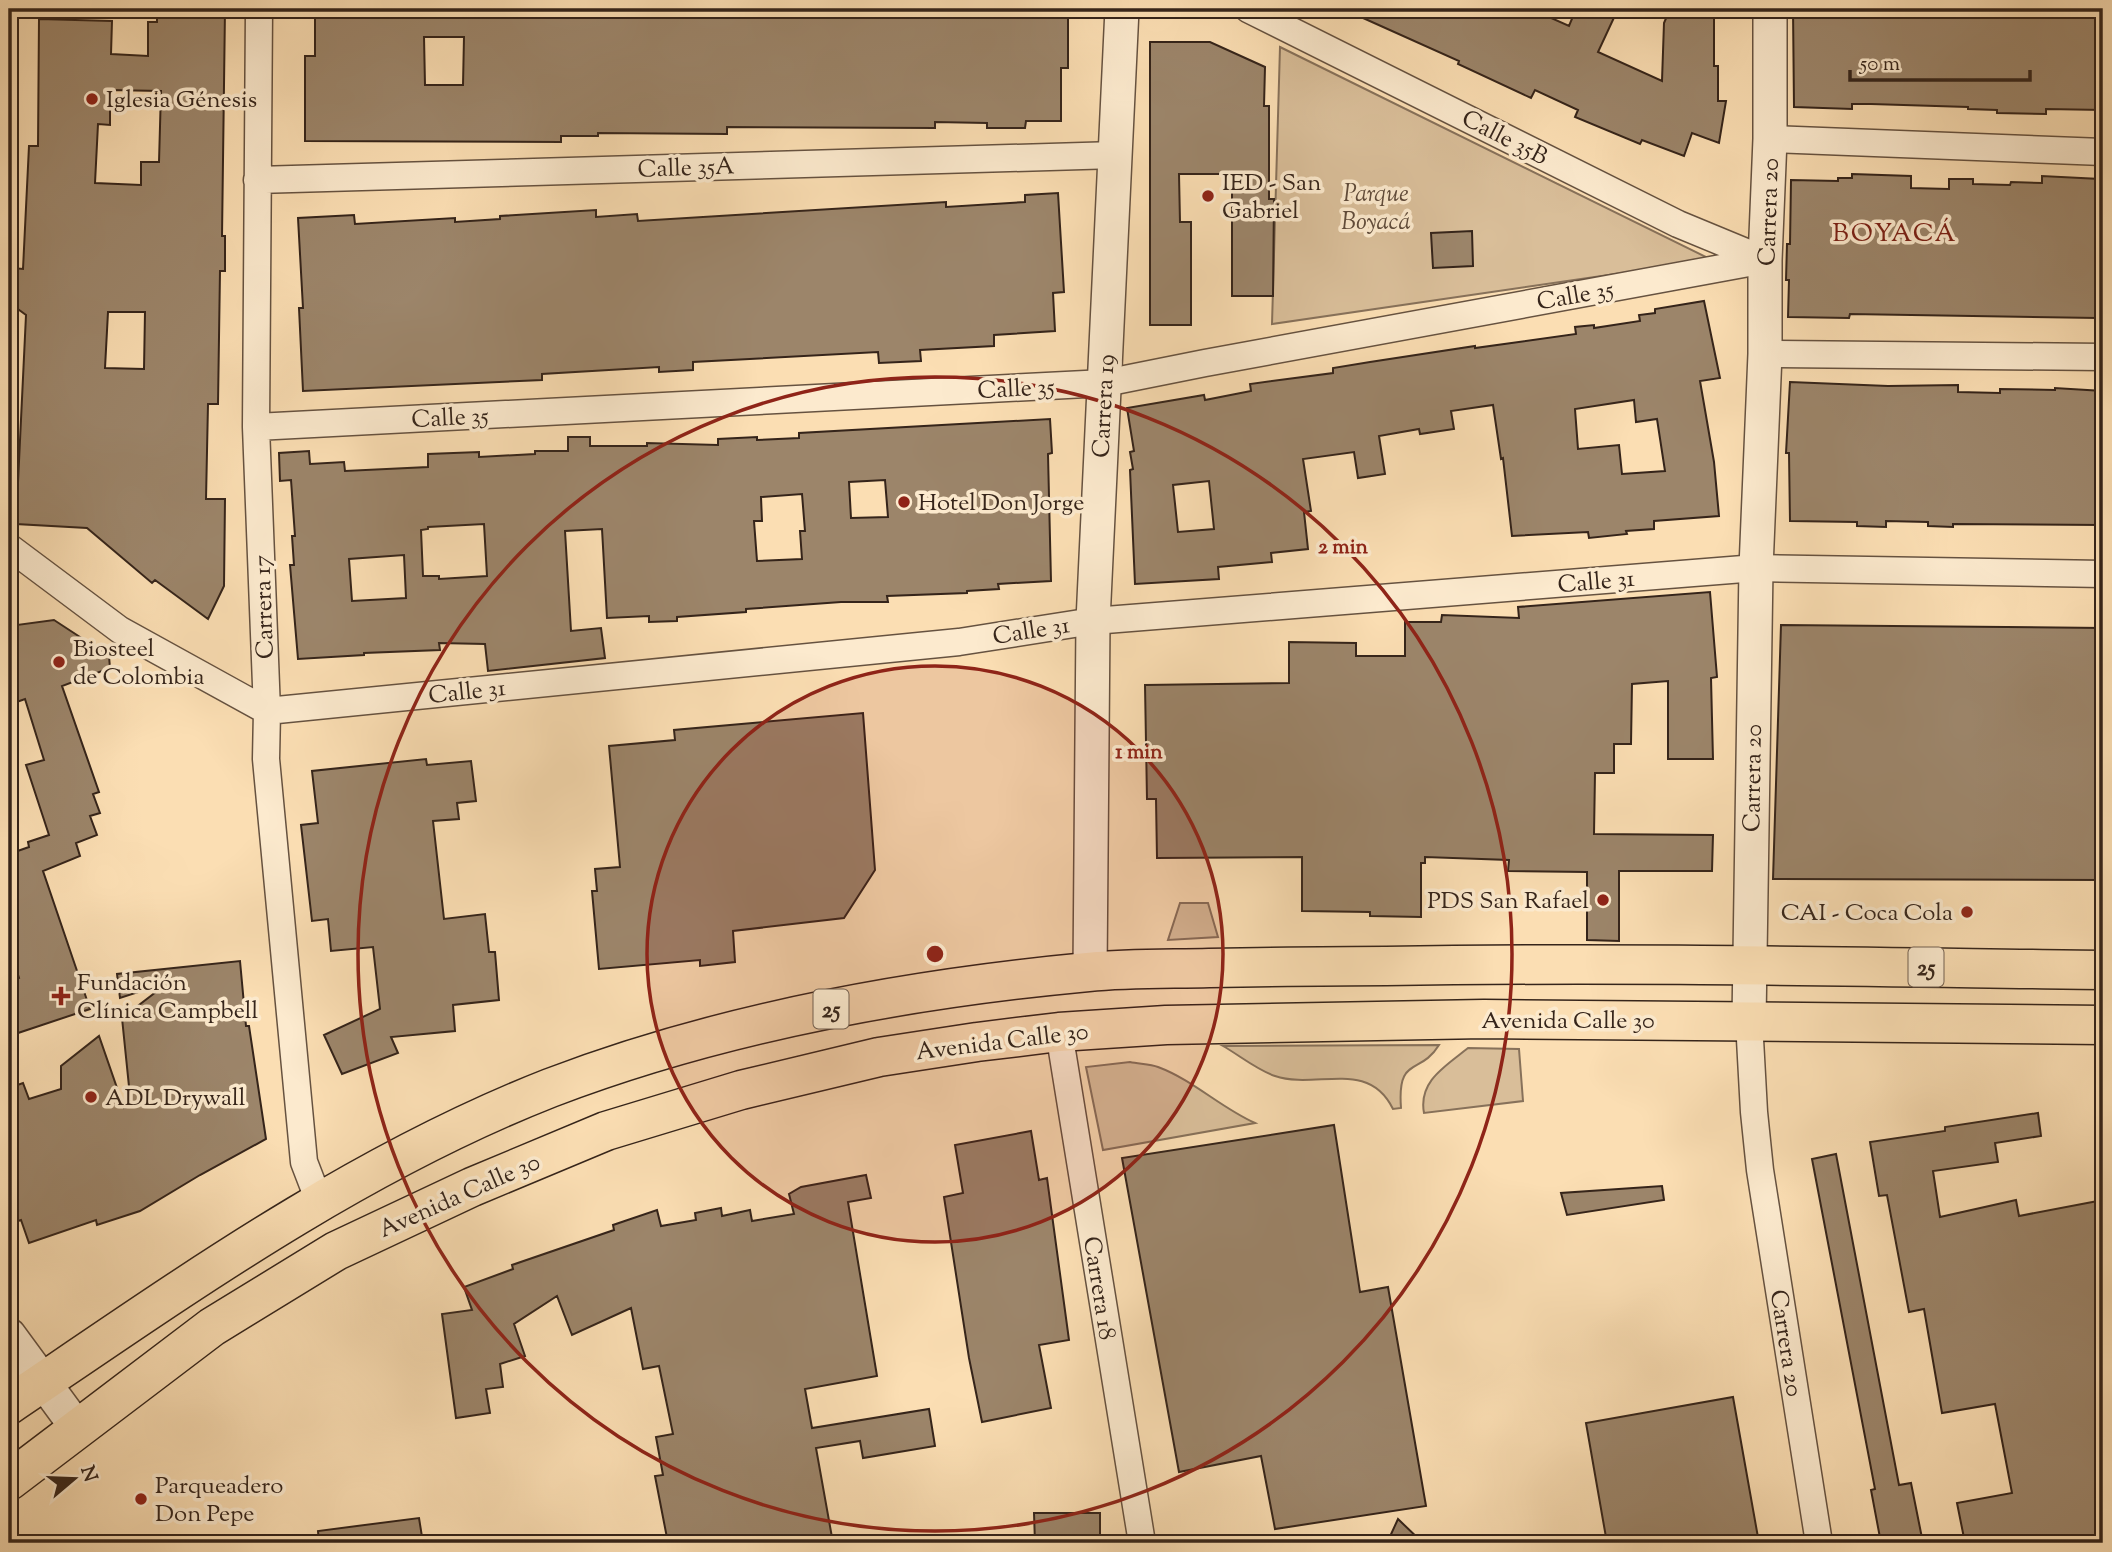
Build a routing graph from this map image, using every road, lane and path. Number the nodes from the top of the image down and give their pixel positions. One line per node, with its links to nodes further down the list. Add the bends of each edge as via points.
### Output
1 (259, 9): 8 (street, Carrera 17)
2 (1122, 9): 7 (street, Carrera 19)
3 (1248, 9): 9 (street, Calle 35B, via 1678,224)
4 (1770, 9): 5 (street, Carrera 20)
5 (1770, 139): 6 (street); 9 (street, Carrera 20)
6 (2103, 152)
7 (1116, 155): 8 (street, Calle 35A); 12 (street, Carrera 19)
8 (257, 180): 13 (street, Carrera 17)
9 (1765, 260): 10 (street, Carrera 20); 12 (street, Calle 35)
10 (1765, 354): 11 (street); 15 (street, Carrera 20)
11 (2103, 357)
12 (1105, 383): 13 (street, Calle 35); 17 (street, Carrera 19)
13 (256, 427): 18 (street, Carrera 17)
14 (9, 547): 18 (street, via 120,630)
15 (1756, 568): 16 (street, Calle 31); 17 (street, Calle 31); 19 (street, Carrera 20)
16 (2103, 574)
17 (1093, 621): 18 (street, Calle 31, via 958,642); 21 (street, Carrera 19)
18 (267, 711): 25 (street, Carrera 17, via 266,759 304,1162)
19 (1748, 965): 20 (highway, 25); 21 (highway, 25, via 1464,963); 22 (street, Carrera 20)
20 (2103, 970)
21 (1090, 972): 25 (highway, 25, via 896,996 769,1022 636,1059 549,1089 454,1131)
22 (1749, 1021): 23 (highway, Avenida Calle 30 / 25); 24 (highway, Avenida Calle 30 / 25, via 1484,1019 1166,1025); 32 (street, Carrera 20, via 1760,1170)
23 (2103, 1025)
24 (1059, 1032): 29 (highway, Avenida Calle 30 / 25, via 879,1057 741,1090 606,1131 336,1251 212,1327); 31 (street, Carrera 18)
25 (319, 1201): 27 (highway, 25)
26 (9, 1335): 27 (street)
27 (45, 1381): 28 (highway, 25); 29 (street)
28 (9, 1405)
29 (78, 1429): 30 (highway, Avenida Calle 30 / 25)
30 (9, 1481)
31 (1142, 1543)
32 (1819, 1543)

